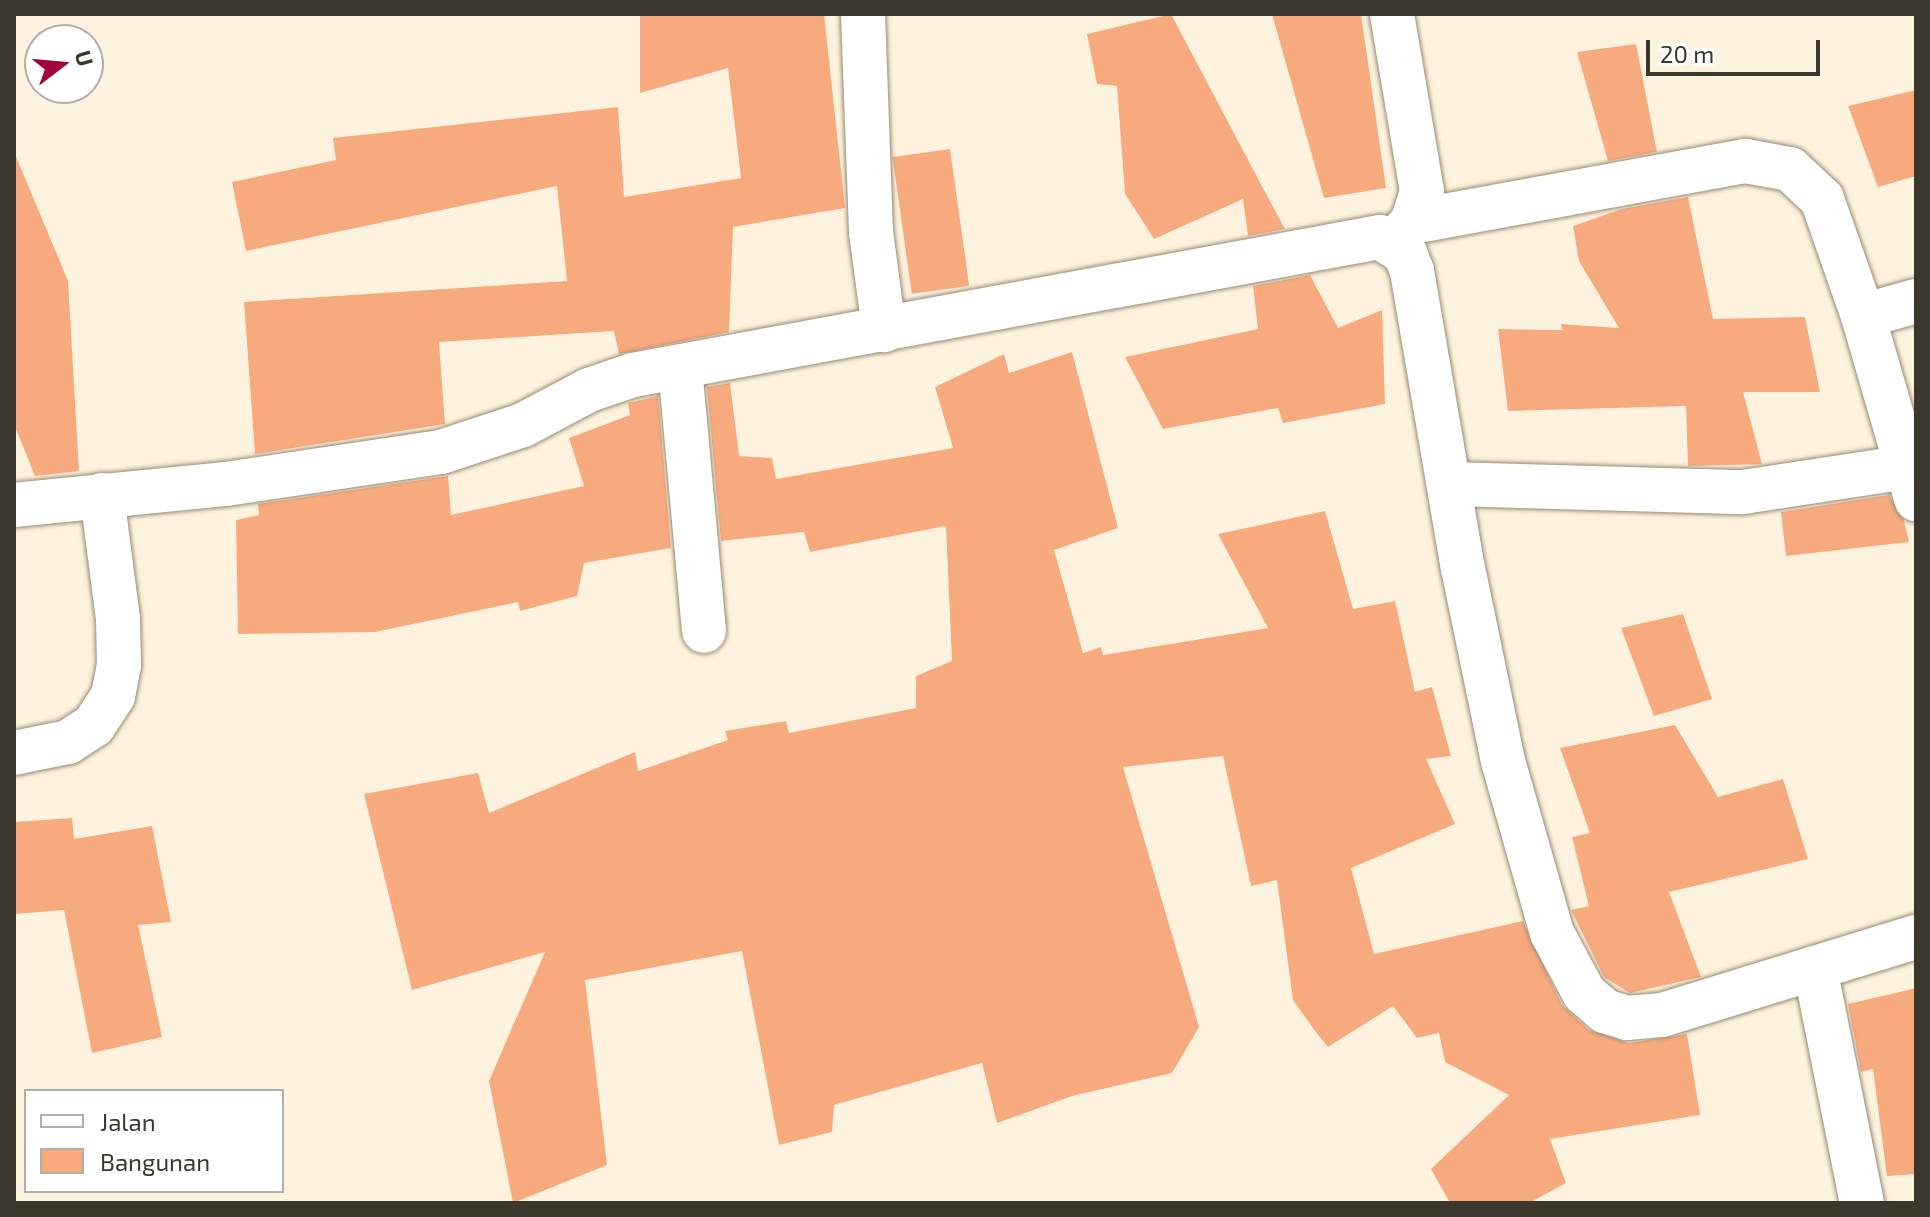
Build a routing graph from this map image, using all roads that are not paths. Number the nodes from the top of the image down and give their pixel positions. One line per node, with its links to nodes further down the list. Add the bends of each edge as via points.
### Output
1 (863, 14): 6 (street, via 871,232)
2 (1392, 14): 3 (street, via 1419,149 1422,192)
3 (1403, 232): 5 (street, via 1745,161 1790,169 1822,199); 6 (street); 9 (street)
4 (1916, 301): 5 (street)
5 (1863, 316): 8 (street)
6 (884, 330): 7 (street)
7 (680, 367): 10 (street, via 589,390 523,425 441,452 226,484); 12 (street)
8 (1910, 464): 9 (street, via 1743,492)
9 (1450, 484): 15 (street, via 1466,582 1524,841 1552,933 1584,993 1605,1011 1627,1018 1662,1015)
10 (102, 495): 11 (street); 13 (street, via 118,619 119,666 113,696 94,725 68,742)
11 (14, 505)
12 (704, 631)
13 (14, 753)
14 (1916, 937): 15 (street)
15 (1815, 968): 16 (street)
16 (1862, 1203)

